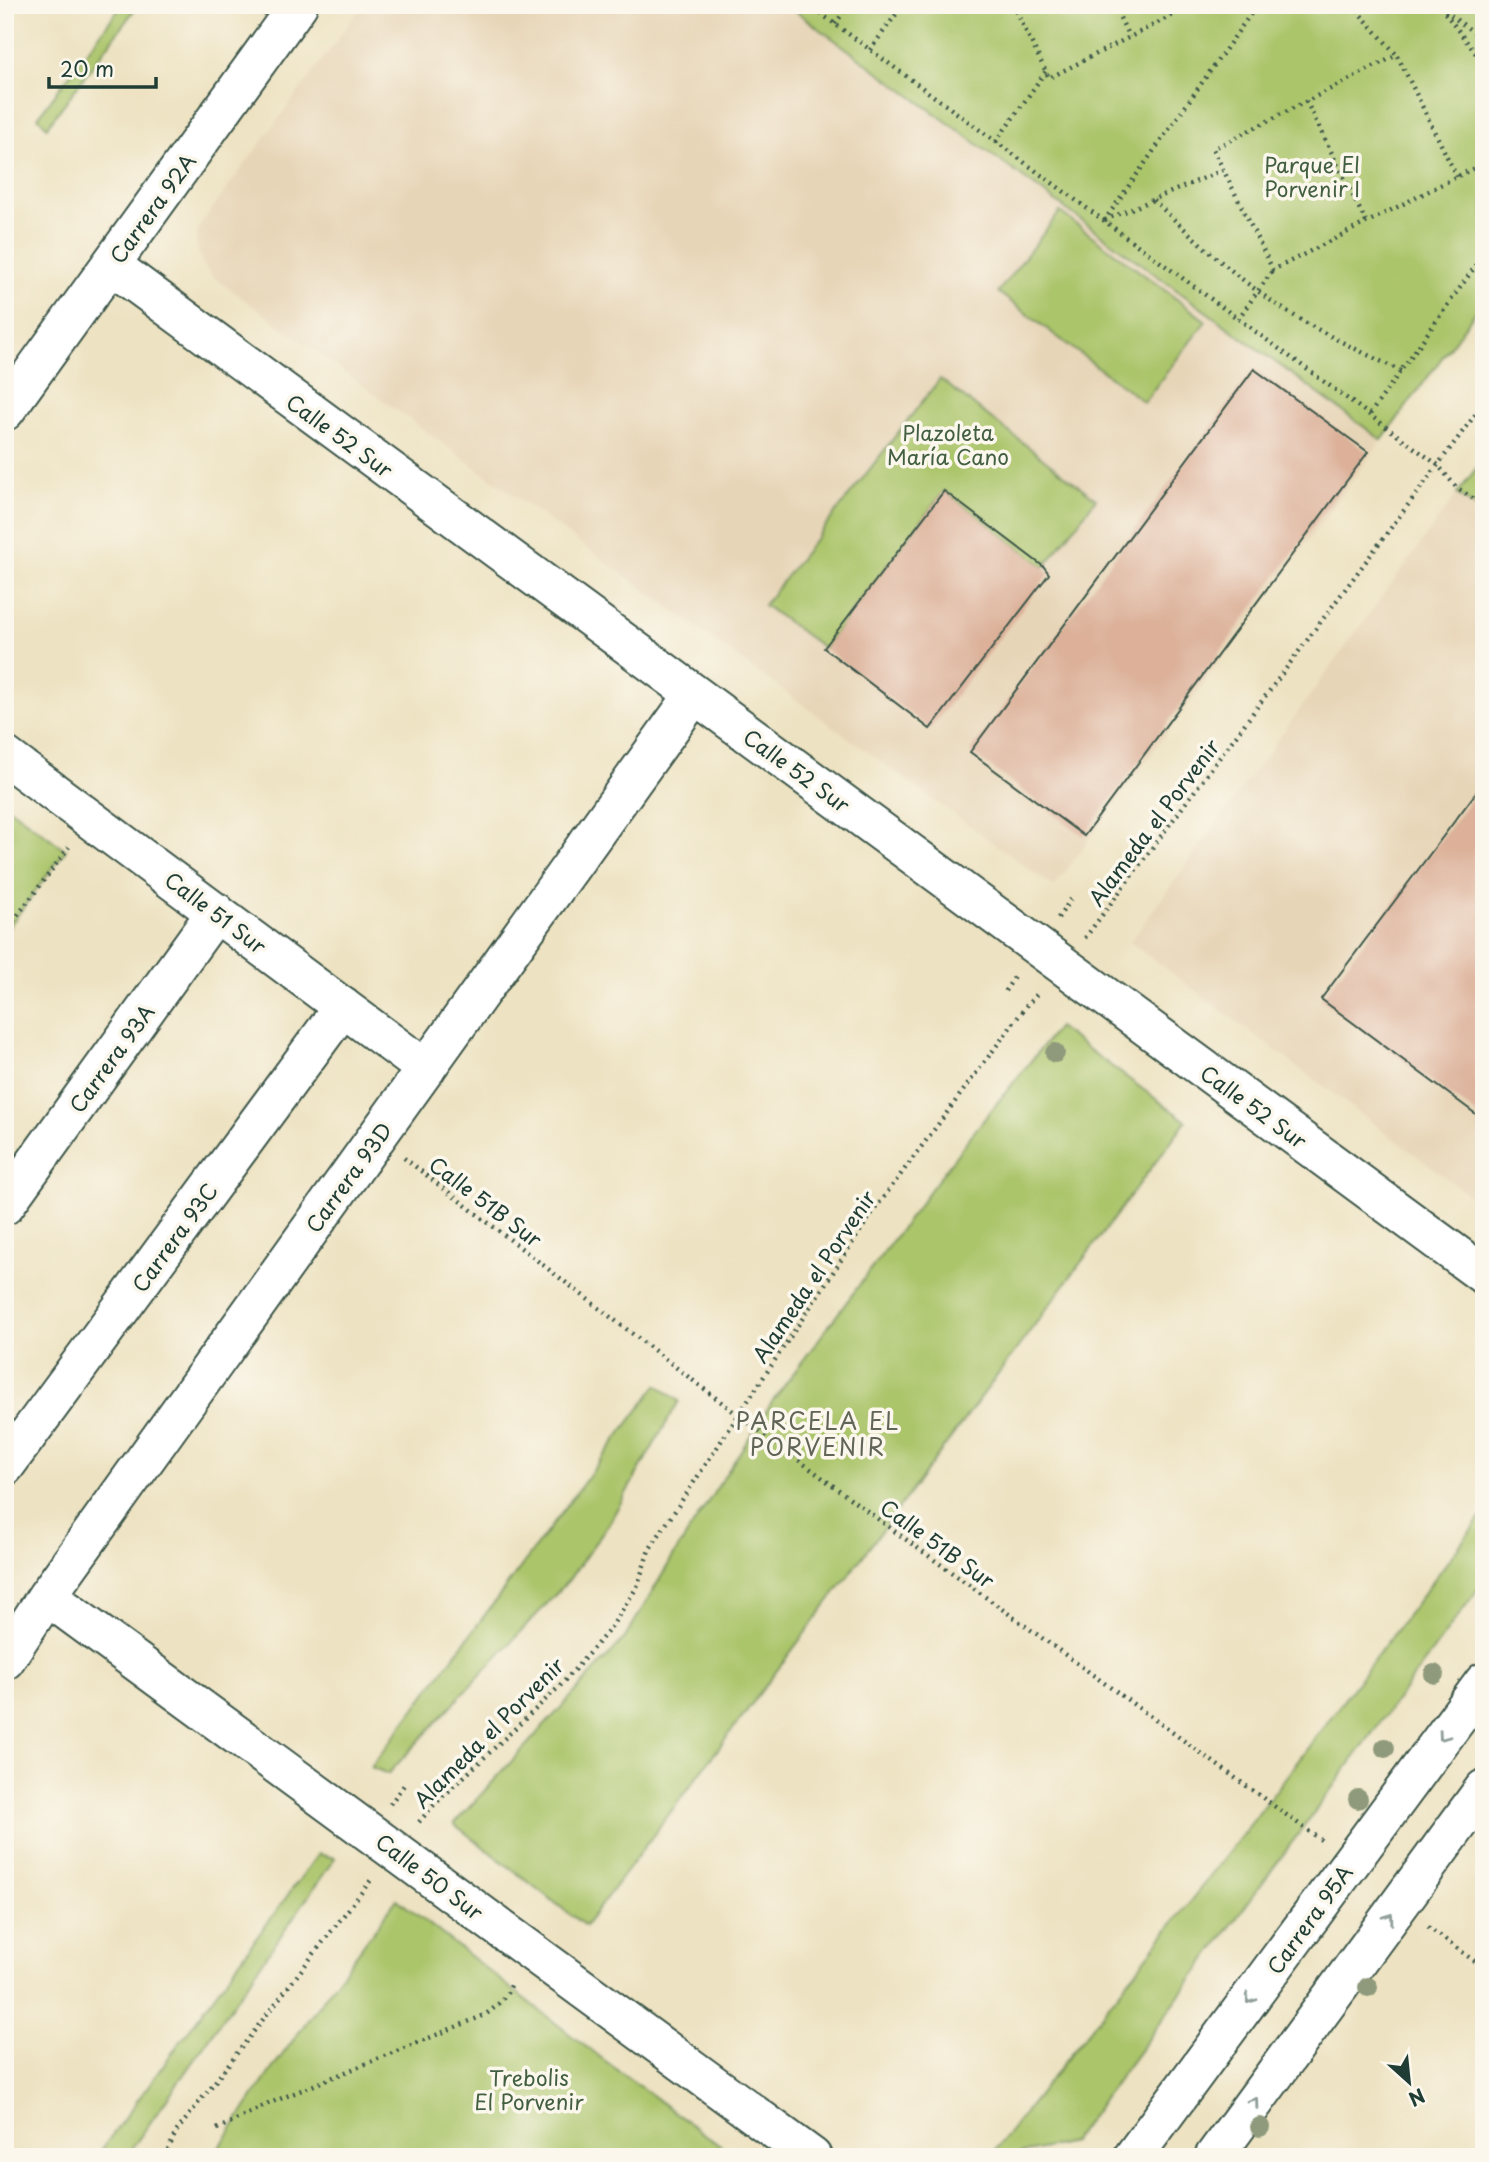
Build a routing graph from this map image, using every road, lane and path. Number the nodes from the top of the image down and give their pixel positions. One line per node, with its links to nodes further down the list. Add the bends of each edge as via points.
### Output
1 (298, 5): 27 (street, Carrera 92A)
2 (809, 5): 11 (path)
3 (849, 5): 11 (path)
4 (903, 5): 14 (path)
5 (1013, 5): 17 (path)
6 (1114, 5): 12 (path)
7 (1194, 5): 12 (path)
8 (1257, 5): 24 (path)
9 (1352, 5): 15 (path)
10 (1437, 6): 13 (path); 16 (path)
11 (835, 24): 14 (path)
12 (1129, 37): 17 (path, via 1049,78)
13 (1484, 40)
14 (870, 50): 19 (path)
15 (1397, 55): 18 (path); 22 (path)
16 (1484, 64)
17 (1046, 71): 19 (path)
18 (1306, 101): 21 (path, via 1213,149); 25 (path)
19 (996, 142): 24 (path)
20 (1484, 163): 22 (path)
21 (1223, 170): 23 (path); 28 (path)
22 (1457, 177): 25 (path)
23 (1153, 200): 24 (path); 29 (path)
24 (1104, 221): 30 (path)
25 (1366, 222): 28 (path)
26 (1484, 254): 31 (path)
27 (111, 265): 33 (street, Carrera 92A); 37 (street, Calle 52 Sur)
28 (1273, 270): 29 (path)
29 (1258, 291): 30 (path); 31 (path, via 1330,336)
30 (1238, 319): 34 (path)
31 (1401, 371): 34 (path)
32 (1484, 403): 35 (path, Alameda el Porvenir)
33 (5, 411)
34 (1370, 415): 35 (path)
35 (1438, 465): 36 (path, via 1456,487); 42 (path, Alameda el Porvenir)
36 (1484, 506)
37 (694, 695): 42 (street, Calle 52 Sur); 44 (street, Carrera 93D)
38 (5, 756): 39 (street, Calle 51 Sur)
39 (90, 818): 40 (street, Calle 51 Sur); 41 (path)
40 (216, 912): 43 (street, Calle 51 Sur); 46 (street, Carrera 93A)
41 (5, 932)
42 (1064, 965): 47 (street, Calle 52 Sur); 48 (path, Alameda el Porvenir, via 1027,1005 875,1209)
43 (343, 1007): 44 (street, Calle 51 Sur); 49 (street, Carrera 93C)
44 (426, 1069): 45 (street, Carrera 93D)
45 (377, 1137): 48 (path, Calle 51B Sur); 50 (street, Carrera 93D)
46 (5, 1205)
47 (1484, 1275)
48 (738, 1415): 54 (path, Alameda el Porvenir, via 649,1550 638,1587 610,1629 560,1686 433,1806); 55 (path, Calle 51B Sur, via 1321,1839)
49 (5, 1466)
50 (47, 1596): 51 (street, Carrera 93D); 54 (street, Calle 50 Sur)
51 (5, 1660)
52 (1484, 1682): 55 (street, Carrera 95A, one-way to 55)
53 (1484, 1789): 56 (street)
54 (395, 1851): 57 (street, Calle 50 Sur); 60 (path, Alameda el Porvenir, via 176,2132)
55 (1348, 1866): 62 (street, Carrera 95A, one-way to 62)
56 (1398, 1905): 58 (path); 63 (street, one-way to 56)
57 (517, 1941): 59 (path, via 516,1972 509,1991 485,2015); 61 (street, Calle 50 Sur)
58 (1484, 1968)
59 (217, 2129)
60 (165, 2157)
61 (812, 2157)
62 (1133, 2157)
63 (1214, 2157)

